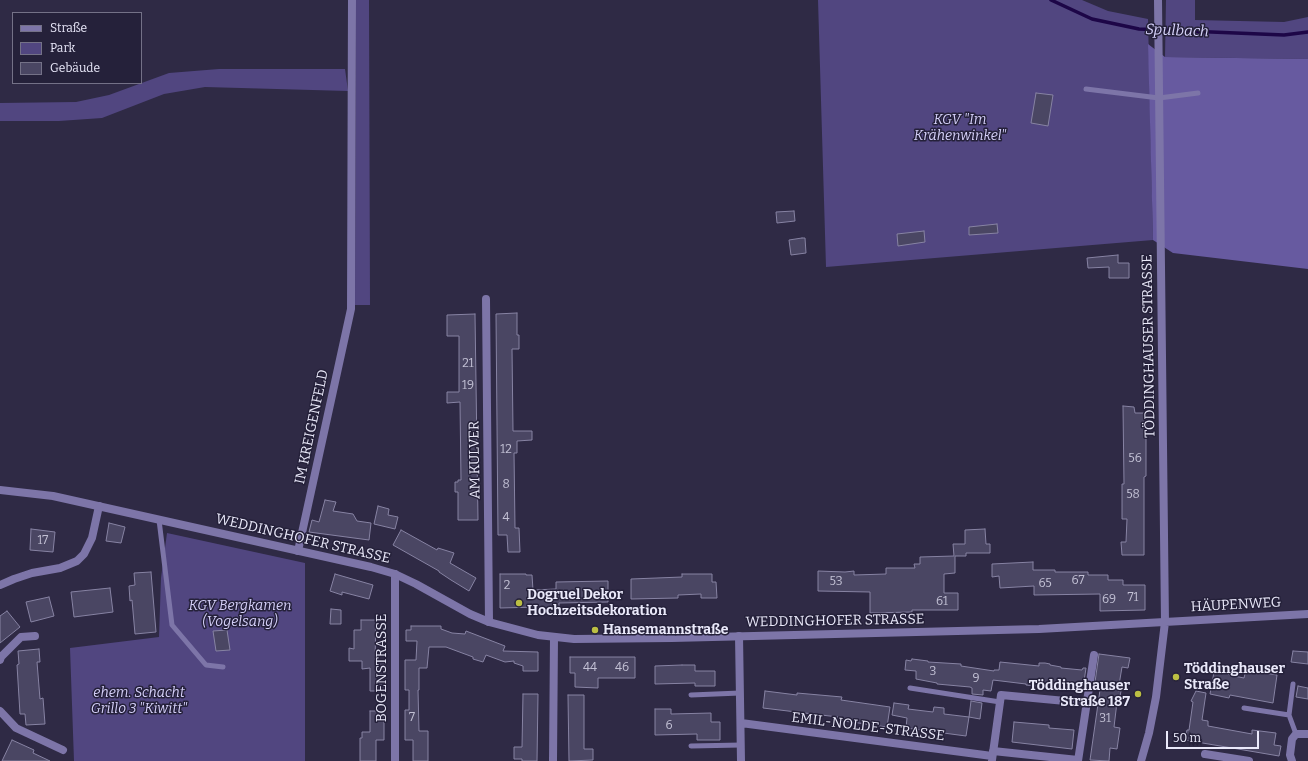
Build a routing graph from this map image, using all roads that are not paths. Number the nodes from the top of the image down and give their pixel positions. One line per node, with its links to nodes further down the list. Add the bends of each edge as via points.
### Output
1 (352, 0): 10 (street, IM KREIGENFELD, via 351,309)
2 (1158, 0): 5 (street, TÖDDINGHAUSER STRASSE)
3 (1086, 89): 5 (lane)
4 (1198, 93): 5 (lane)
5 (1159, 98): 15 (street, TÖDDINGHAUSER STRASSE)
6 (486, 299): 14 (street, AM KULVER)
7 (0, 490): 8 (street, WEDDINGHOFER STRASSE, via 53,496)
8 (99, 506): 9 (street, WEDDINGHOFER STRASSE); 12 (street, via 92,538 78,561 60,568 32,573)
9 (159, 520): 10 (street, WEDDINGHOFER STRASSE); 21 (lane, via 172,625 206,666)
10 (298, 551): 11 (street, WEDDINGHOFER STRASSE)
11 (395, 574): 14 (street, WEDDINGHOFER STRASSE); 40 (street, BOGENSTRASSE)
12 (0, 585)
13 (1308, 614): 15 (street, HÄUPENWEG)
14 (490, 622): 18 (street, WEDDINGHOFER STRASSE, via 519,631)
15 (1166, 622): 17 (street, WEDDINGHOFER STRASSE, via 1039,629); 43 (street, TÖDDINGHAUSER STRASSE, via 1156,697)
16 (35, 636): 20 (street, via 21,637)
17 (739, 636): 18 (street, WEDDINGHOFER STRASSE, via 594,639); 24 (street)
18 (554, 637): 41 (street)
19 (1094, 655): 27 (street)
20 (0, 660)
21 (223, 667)
22 (1293, 684): 30 (lane)
23 (910, 688): 26 (lane)
24 (740, 693): 25 (lane); 31 (street)
25 (691, 695)
26 (1000, 702): 27 (street, via 1001,695); 38 (street)
27 (1087, 703): 39 (street)
28 (1244, 708): 30 (lane)
29 (0, 711): 36 (street, via 16,728)
30 (1289, 716): 32 (lane)
31 (740, 723): 34 (street); 38 (street, EMIL-NOLDE-STRASSE)
32 (1296, 734): 33 (street); 45 (street, via 1292,739)
33 (1308, 734)
34 (741, 745): 35 (lane); 42 (street)
35 (691, 746)
36 (62, 750)
37 (1205, 754): 44 (street)
38 (992, 756): 39 (street, EMIL-NOLDE-STRASSE)
39 (1078, 760)
40 (395, 761)
41 (553, 761)
42 (741, 761)
43 (1141, 761)
44 (1249, 761)
45 (1292, 761)

